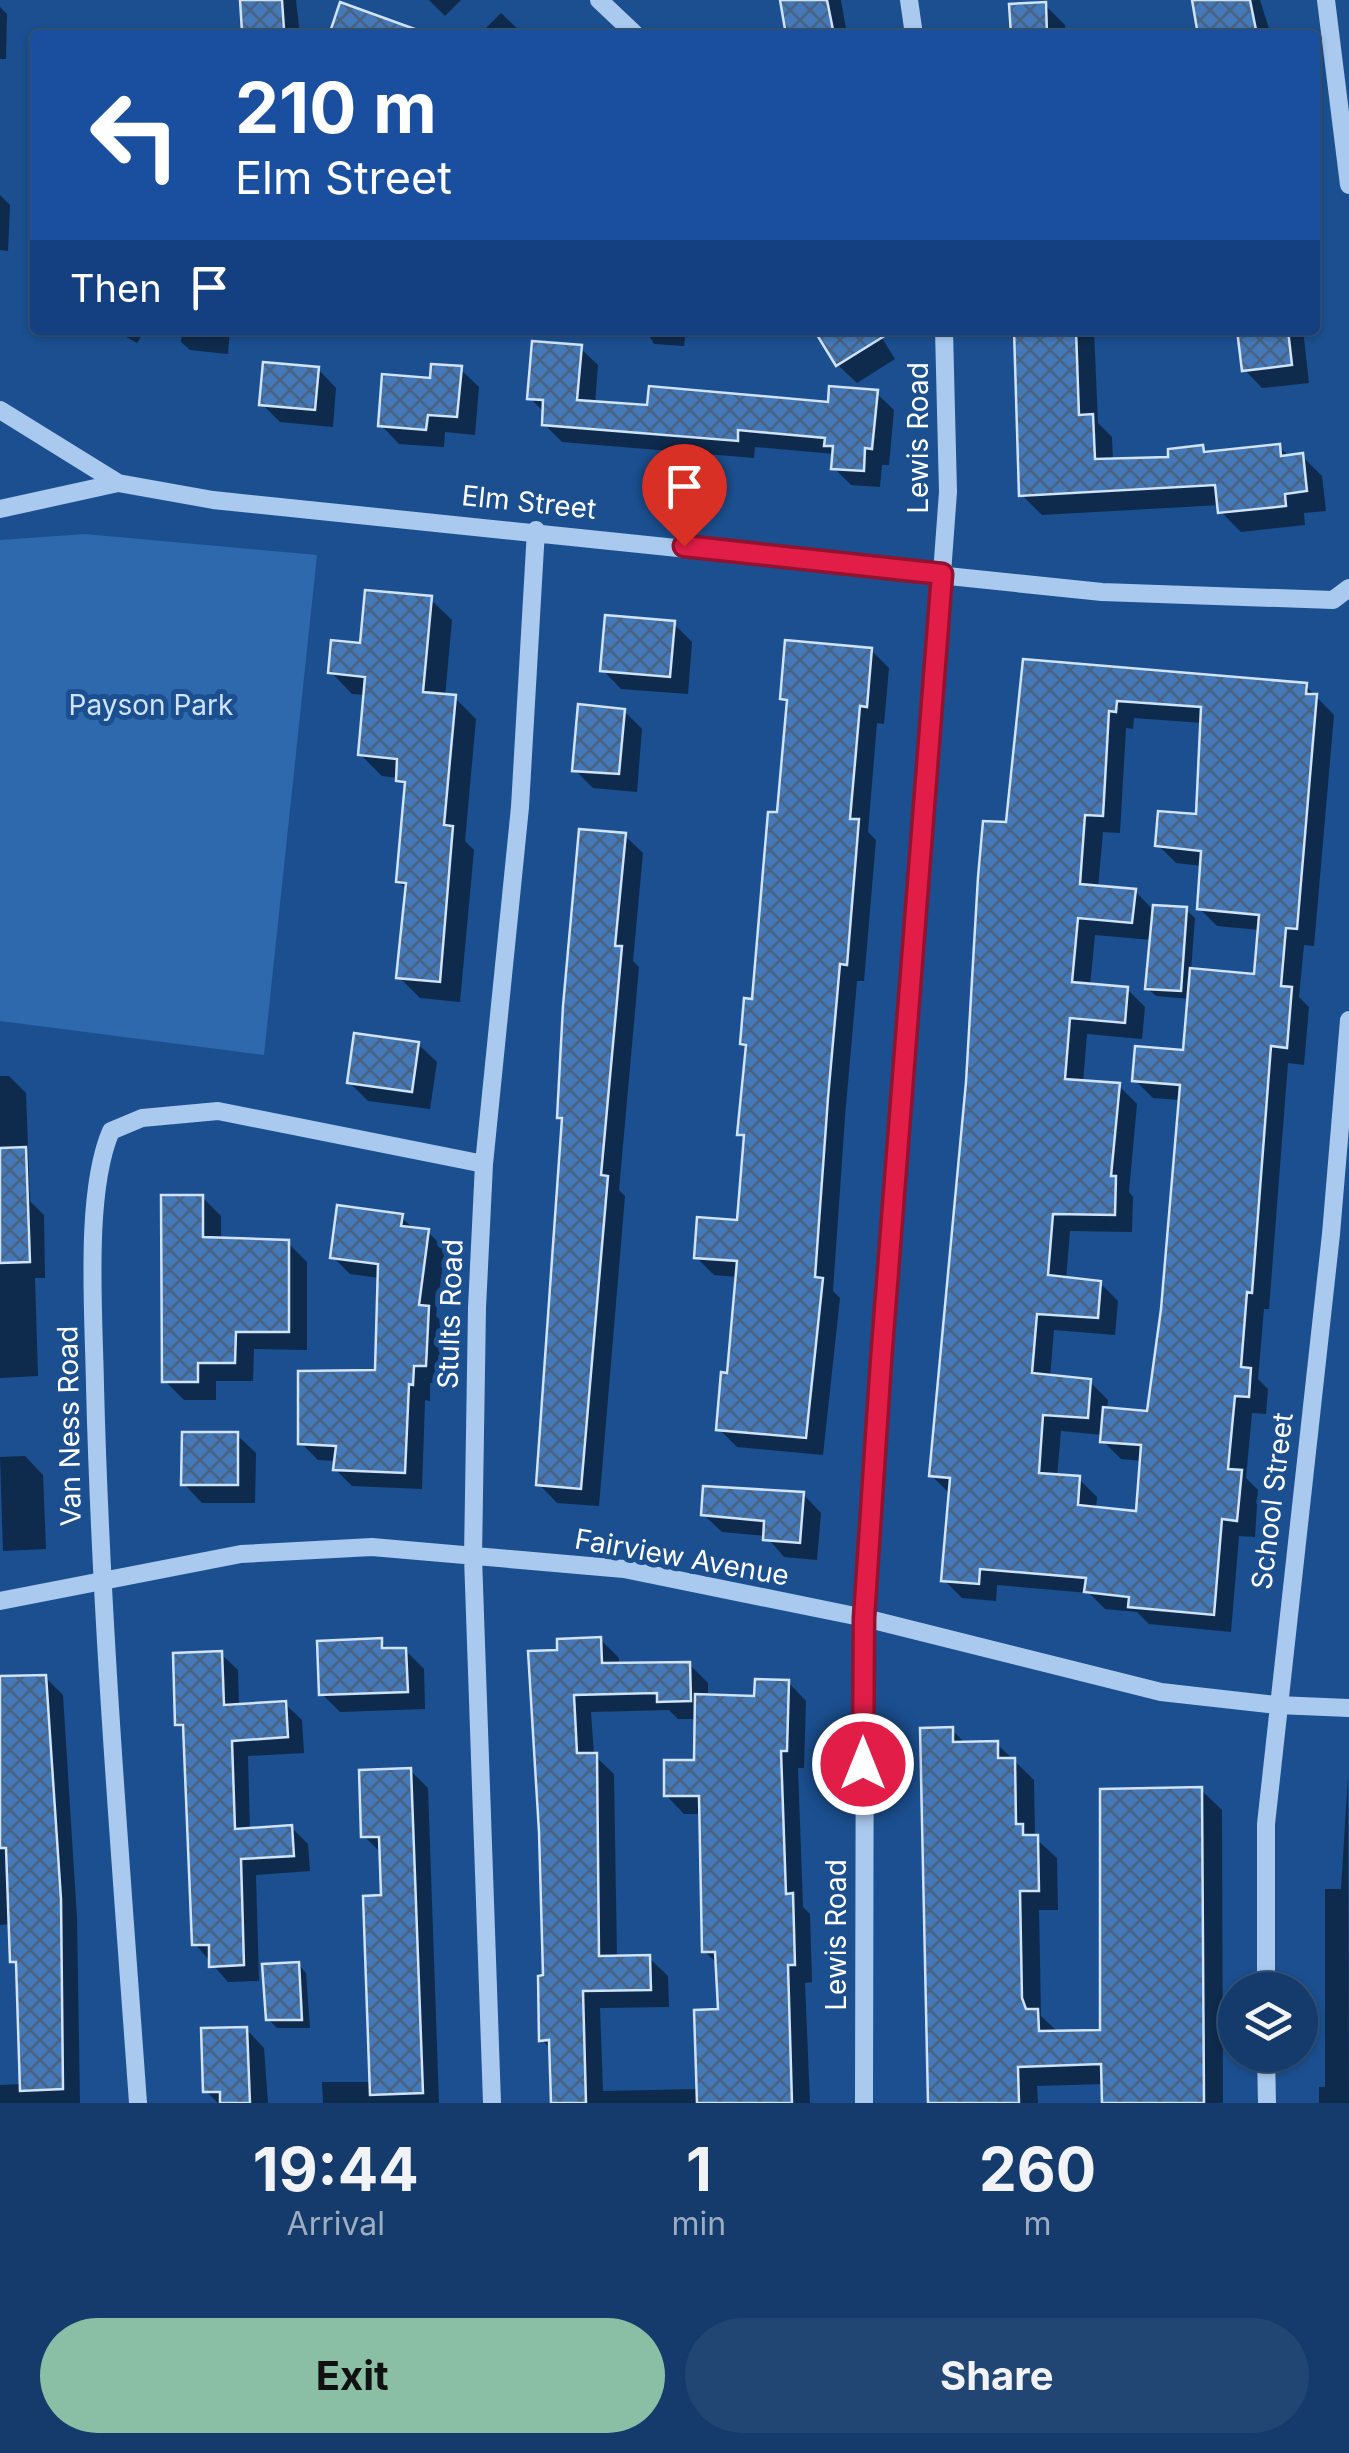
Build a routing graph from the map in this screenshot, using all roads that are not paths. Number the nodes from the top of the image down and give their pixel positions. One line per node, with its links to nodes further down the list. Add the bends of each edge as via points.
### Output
1 (599, 0): 4 (street)
2 (909, 0): 5 (street)
3 (1326, 0): 6 (street)
4 (631, 30)
5 (913, 30)
6 (1349, 185)
7 (944, 335): 12 (street, Lewis Road, via 948,492)
8 (0, 410): 9 (street, Elm Street)
9 (118, 483): 10 (street, Elm Street); 11 (street, Elm Street, via 213,500)
10 (0, 509)
11 (536, 530): 12 (street, Elm Street); 15 (street, Stults Road, via 520,807)
12 (942, 574): 13 (street, Elm Street, via 1102,592 1334,600); 20 (street, Lewis Road)
13 (1349, 588)
14 (1349, 1020): 16 (street, School Street)
15 (484, 1164): 17 (street, Stults Road); 18 (street, Van Ness Road, via 218,1111 142,1118 111,1132 98,1162 94,1320)
16 (1340, 1234): 21 (street, School Street)
17 (473, 1557): 18 (street, Fairview Avenue, via 372,1547 241,1554); 20 (street, Fairview Avenue, via 624,1569); 26 (street, Stults Road)
18 (100, 1580): 19 (street, Fairview Avenue); 25 (street, Van Ness Road)
19 (0, 1601)
20 (864, 1618): 21 (street, Fairview Avenue, via 1161,1692); 27 (street, Lewis Road)
21 (1277, 1705): 22 (street, Fairview Avenue); 23 (street, School Street, via 1266,1824)
22 (1349, 1708)
23 (1266, 1972)
24 (1266, 2072): 28 (street)
25 (138, 2103)
26 (492, 2103)
27 (864, 2103)
28 (1267, 2103)

